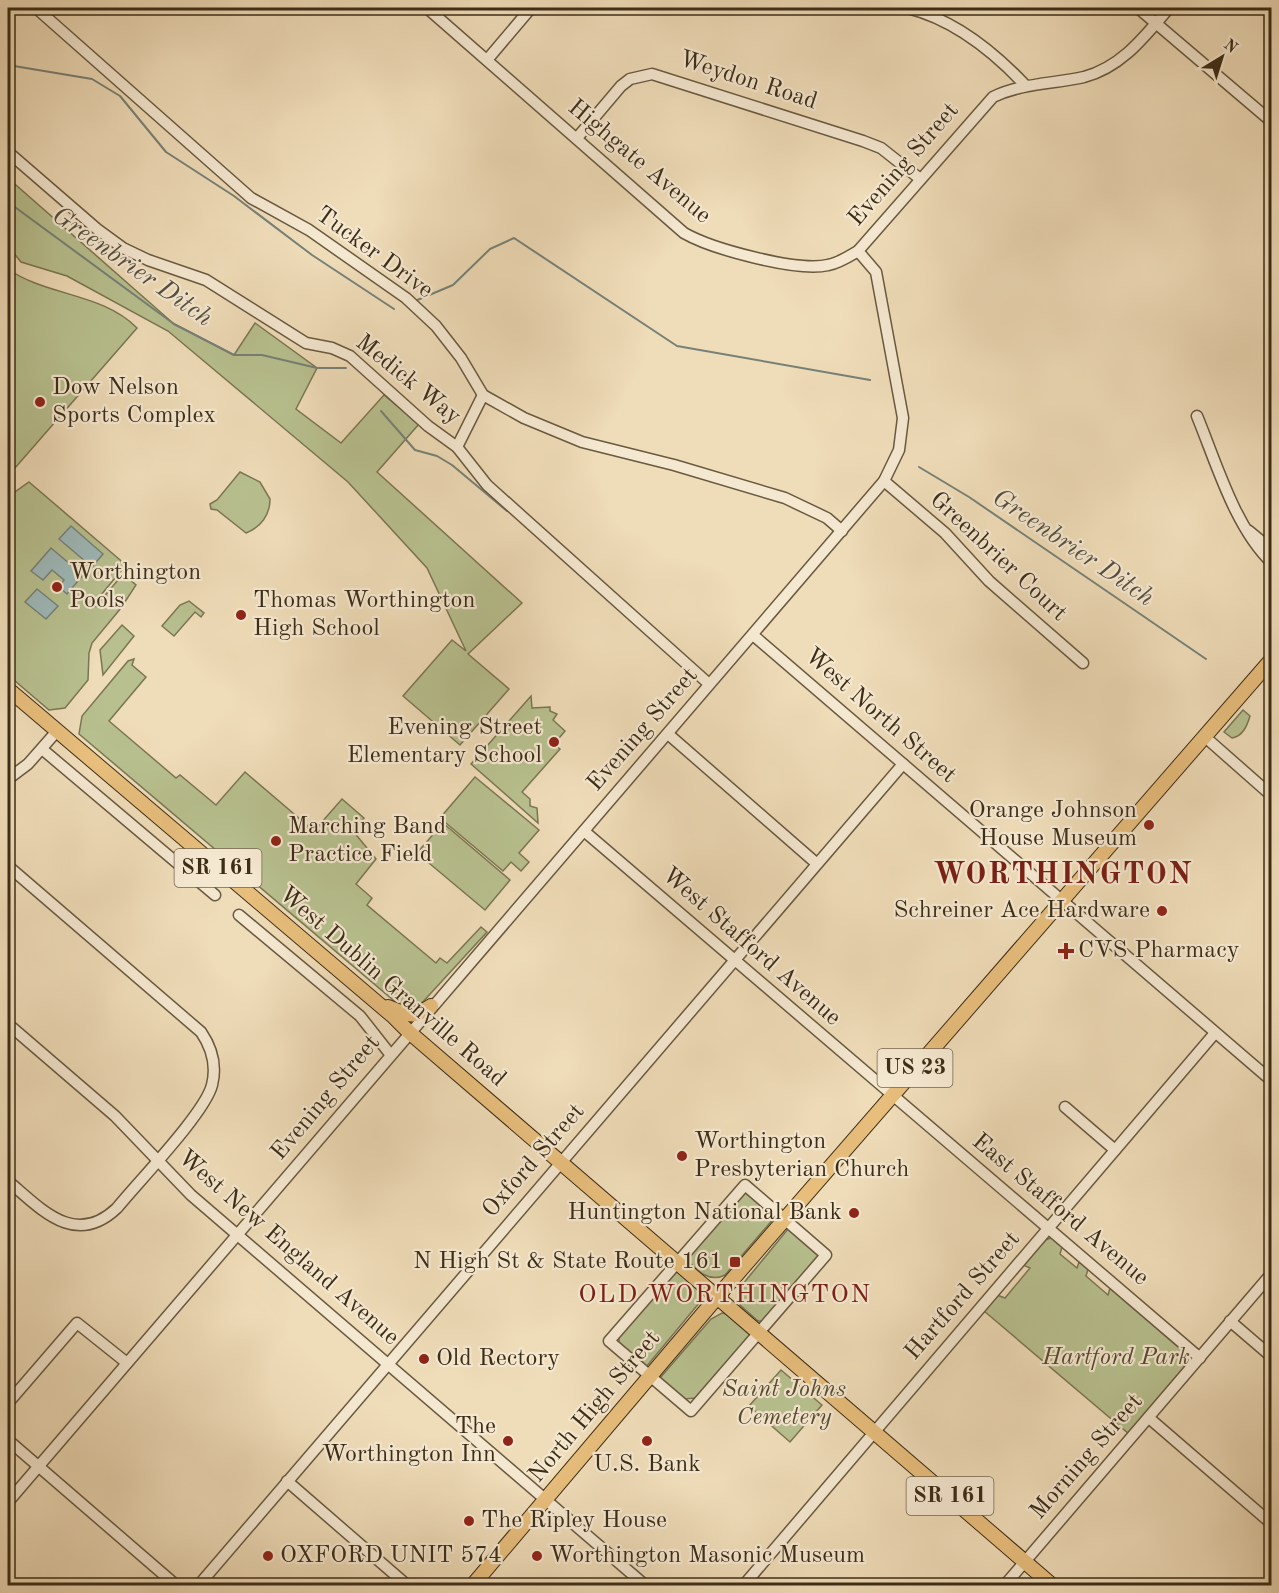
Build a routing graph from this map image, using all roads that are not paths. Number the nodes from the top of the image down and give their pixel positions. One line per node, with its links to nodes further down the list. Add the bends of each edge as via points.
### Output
1 (36, 8): 15 (street, Tucker Drive, via 251,198 309,230 406,298 436,326)
2 (427, 8): 8 (street, Highgate Avenue)
3 (531, 8): 8 (street)
4 (907, 8): 9 (street, via 946,22 983,46)
5 (1138, 8): 7 (street)
6 (1169, 8): 7 (street, Evening Street)
7 (1156, 23): 9 (street, Evening Street, via 1128,54 1103,70); 10 (street)
8 (487, 60): 11 (street, Highgate Avenue)
9 (1025, 85): 13 (street, Evening Street, via 993,97)
10 (1272, 122)
11 (577, 138): 13 (street, Weydon Road, via 621,86 630,79 652,74 881,148); 14 (street, Highgate Avenue, via 684,232 710,247 817,267)
12 (8, 152): 17 (street, Medick Way, via 123,248 206,280 306,344 350,356)
13 (919, 178): 14 (street, Evening Street)
14 (858, 251): 18 (street, Evening Street, via 876,272 903,418 899,450)
15 (483, 395): 17 (street); 20 (street, Tucker Drive, via 524,418 582,442 785,498 827,518)
16 (1197, 416): 19 (street)
17 (457, 447): 26 (street, Medick Way, via 487,485)
18 (884, 481): 20 (street, Evening Street); 25 (street, Greenbrier Court, via 945,533 988,581)
19 (1246, 529): 21 (street); 22 (street)
20 (842, 531): 23 (street, Evening Street)
21 (1272, 550)
22 (1272, 563)
23 (753, 635): 26 (street, Evening Street); 32 (street, West North Street)
24 (1272, 659): 30 (main road, North High Street / US 23)
25 (1083, 663)
26 (710, 684): 29 (street, Evening Street)
27 (8, 690): 28 (main road, West Dublin Granville Road / SR 161)
28 (57, 731): 31 (street); 42 (main road, West Dublin Granville Road / SR 161)
29 (668, 734): 35 (street, Evening Street); 36 (street)
30 (1203, 736): 34 (street); 39 (main road, North High Street / US 23)
31 (42, 749): 33 (street); 38 (street)
32 (903, 764): 36 (street, Oxford Street); 39 (street, West North Street)
33 (8, 779)
34 (1272, 796)
35 (584, 831): 41 (street, West Stafford Avenue); 43 (street, Evening Street)
36 (816, 863): 41 (street, Oxford Street)
37 (8, 866): 52 (street, via 195,1026 207,1041 214,1065 212,1087 204,1103)
38 (214, 895)
39 (1060, 900): 46 (street, West North Street); 49 (main road, North High Street / US 23)
40 (239, 915): 47 (street, via 360,1016)
41 (733, 960): 49 (street, West Stafford Avenue); 53 (street, Oxford Street)
42 (380, 1004): 43 (main road, via 410,1016); 45 (main road, West Dublin Granville Road / SR 161)
43 (431, 1006): 45 (street, Evening Street)
44 (8, 1024): 52 (street, West New England Avenue, via 116,1116)
45 (409, 1032): 47 (street, Evening Street); 53 (main road, West Dublin Granville Road / SR 161)
46 (1215, 1033): 48 (street, West North Street); 51 (street, Hartford Street)
47 (390, 1054): 57 (street, Evening Street)
48 (1272, 1081)
49 (892, 1095): 55 (main road, North High Street / US 23); 56 (street, East Stafford Avenue)
50 (1065, 1107): 51 (street)
51 (1115, 1150): 56 (street, Hartford Street)
52 (157, 1160): 54 (street, via 109,1215 82,1225 51,1217); 57 (street, West New England Avenue)
53 (560, 1161): 58 (main road, West Dublin Granville Road / SR 161); 66 (street, Oxford Street)
54 (8, 1181)
55 (785, 1219): 58 (street, via 745,1185); 60 (main road, North High Street / US 23); 62 (street, via 826,1255)
56 (1049, 1228): 64 (street, East Stafford Avenue); 70 (street, Hartford Street)
57 (237, 1235): 65 (street, Evening Street); 66 (street, West New England Avenue)
58 (678, 1262): 60 (main road, West Dublin Granville Road / SR 161); 67 (street, via 609,1341)
59 (1272, 1273): 61 (street, Morning Street)
60 (718, 1296): 62 (main road, SR 161); 67 (main road, North High Street / US 23)
61 (1230, 1321): 63 (street); 64 (street, Morning Street)
62 (759, 1332): 67 (street, via 691,1411); 70 (main road, SR 161)
63 (1272, 1357)
64 (1200, 1358): 69 (street, Morning Street)
65 (127, 1363): 68 (street, via 77,1323); 72 (street, Evening Street)
66 (387, 1363): 73 (street, Oxford Street); 74 (street, West New England Avenue)
67 (651, 1377): 74 (main road, North High Street / US 23)
68 (8, 1403)
69 (1149, 1418): 76 (street); 77 (street, Morning Street)
70 (875, 1431): 77 (main road, SR 161); 83 (street, Hartford Street)
71 (8, 1440): 72 (street)
72 (38, 1466): 75 (street, Evening Street); 78 (street)
73 (287, 1481): 79 (street, Oxford Street); 80 (street)
74 (546, 1499): 81 (main road, North High Street / US 23); 82 (street, West New England Avenue)
75 (8, 1502)
76 (1272, 1524)
77 (1025, 1561): 84 (street, Morning Street); 85 (main road, SR 161)
78 (177, 1586)
79 (198, 1586)
80 (408, 1586)
81 (472, 1586)
82 (646, 1586)
83 (743, 1586)
84 (1004, 1586)
85 (1053, 1586)

